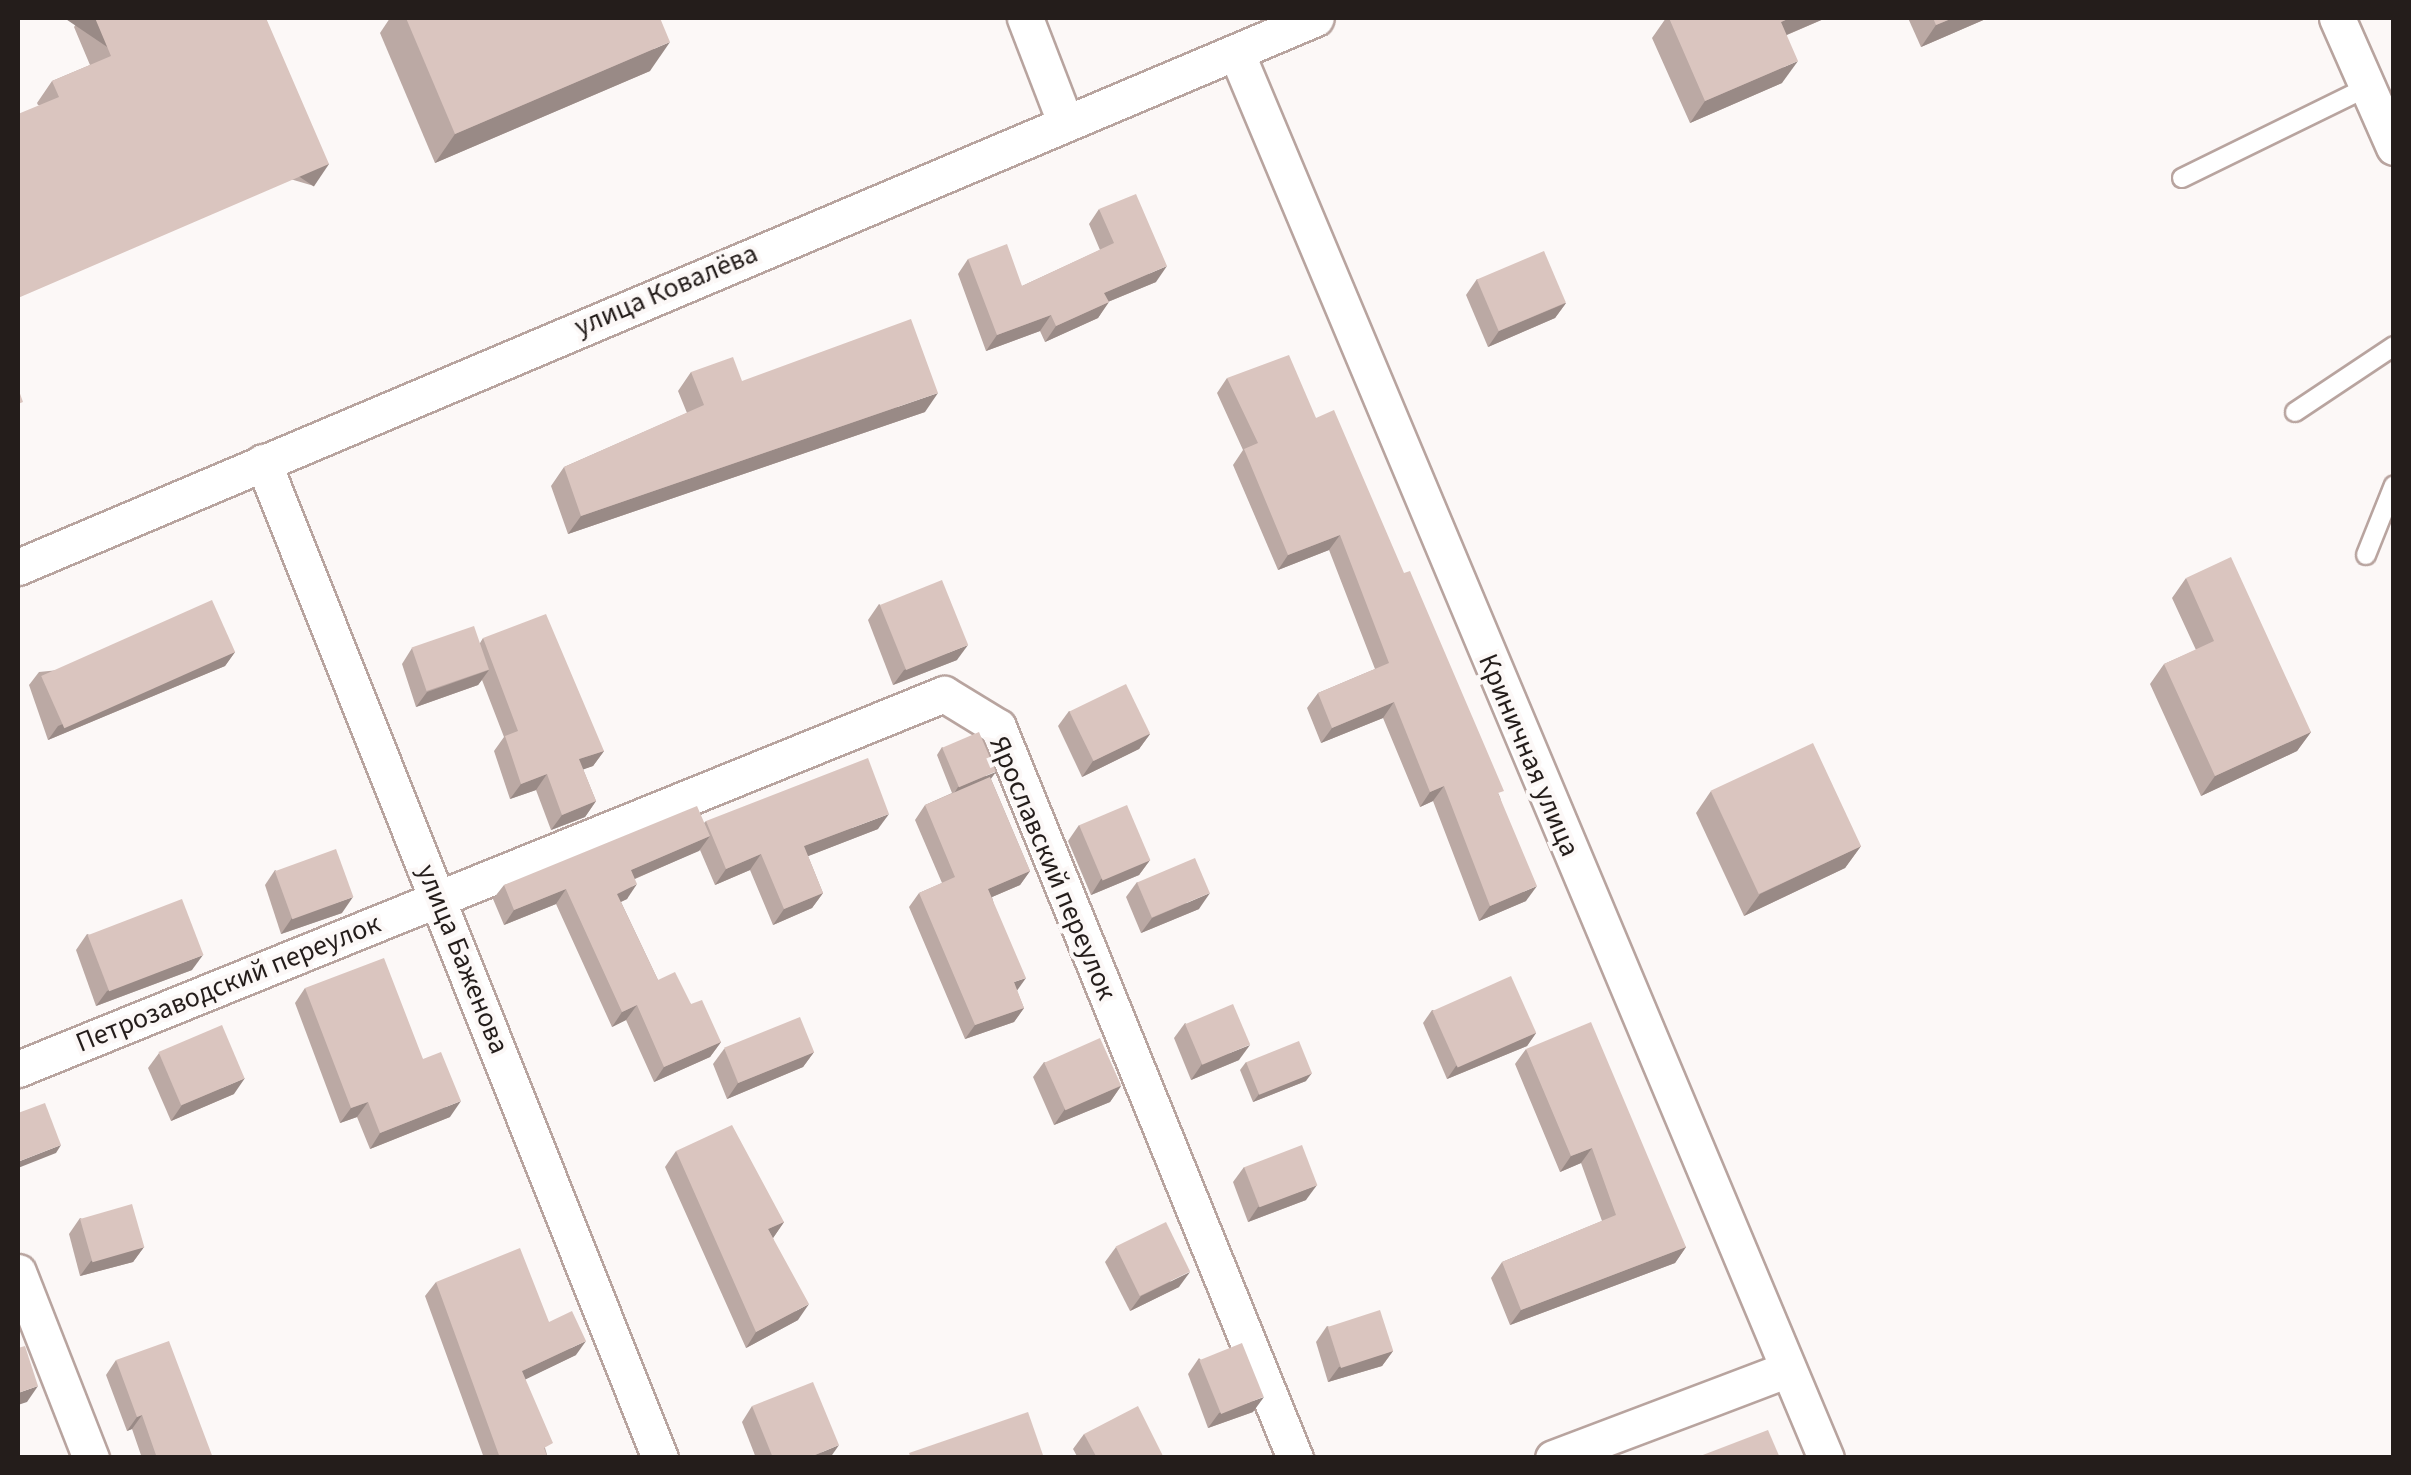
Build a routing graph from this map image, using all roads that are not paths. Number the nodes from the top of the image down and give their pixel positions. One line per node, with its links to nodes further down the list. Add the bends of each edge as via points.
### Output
1 (1025, 18): 6 (street)
2 (1316, 18): 4 (street, улица Ковалёва)
3 (2337, 18): 5 (street)
4 (1236, 52): 6 (street, улица Ковалёва); 18 (street, Криничная улица)
5 (2368, 88): 7 (street); 8 (lane)
6 (1064, 119): 11 (street, улица Ковалёва)
7 (2394, 148)
8 (2182, 178)
9 (2394, 346): 10 (lane)
10 (2295, 412)
11 (263, 462): 14 (street, улица Ковалёва); 15 (street, улица Баженова)
12 (2394, 484): 13 (lane)
13 (2366, 556)
14 (18, 566)
15 (439, 898): 16 (street, Петрозаводский переулок); 20 (street, улица Баженова); 21 (street, Ярославский переулок, via 944,694 998,727)
16 (18, 1070)
17 (18, 1272): 19 (street)
18 (1786, 1370): 22 (street); 23 (street, Криничная улица)
19 (91, 1458)
20 (660, 1458)
21 (1294, 1458)
22 (1553, 1458)
23 (1826, 1458)

